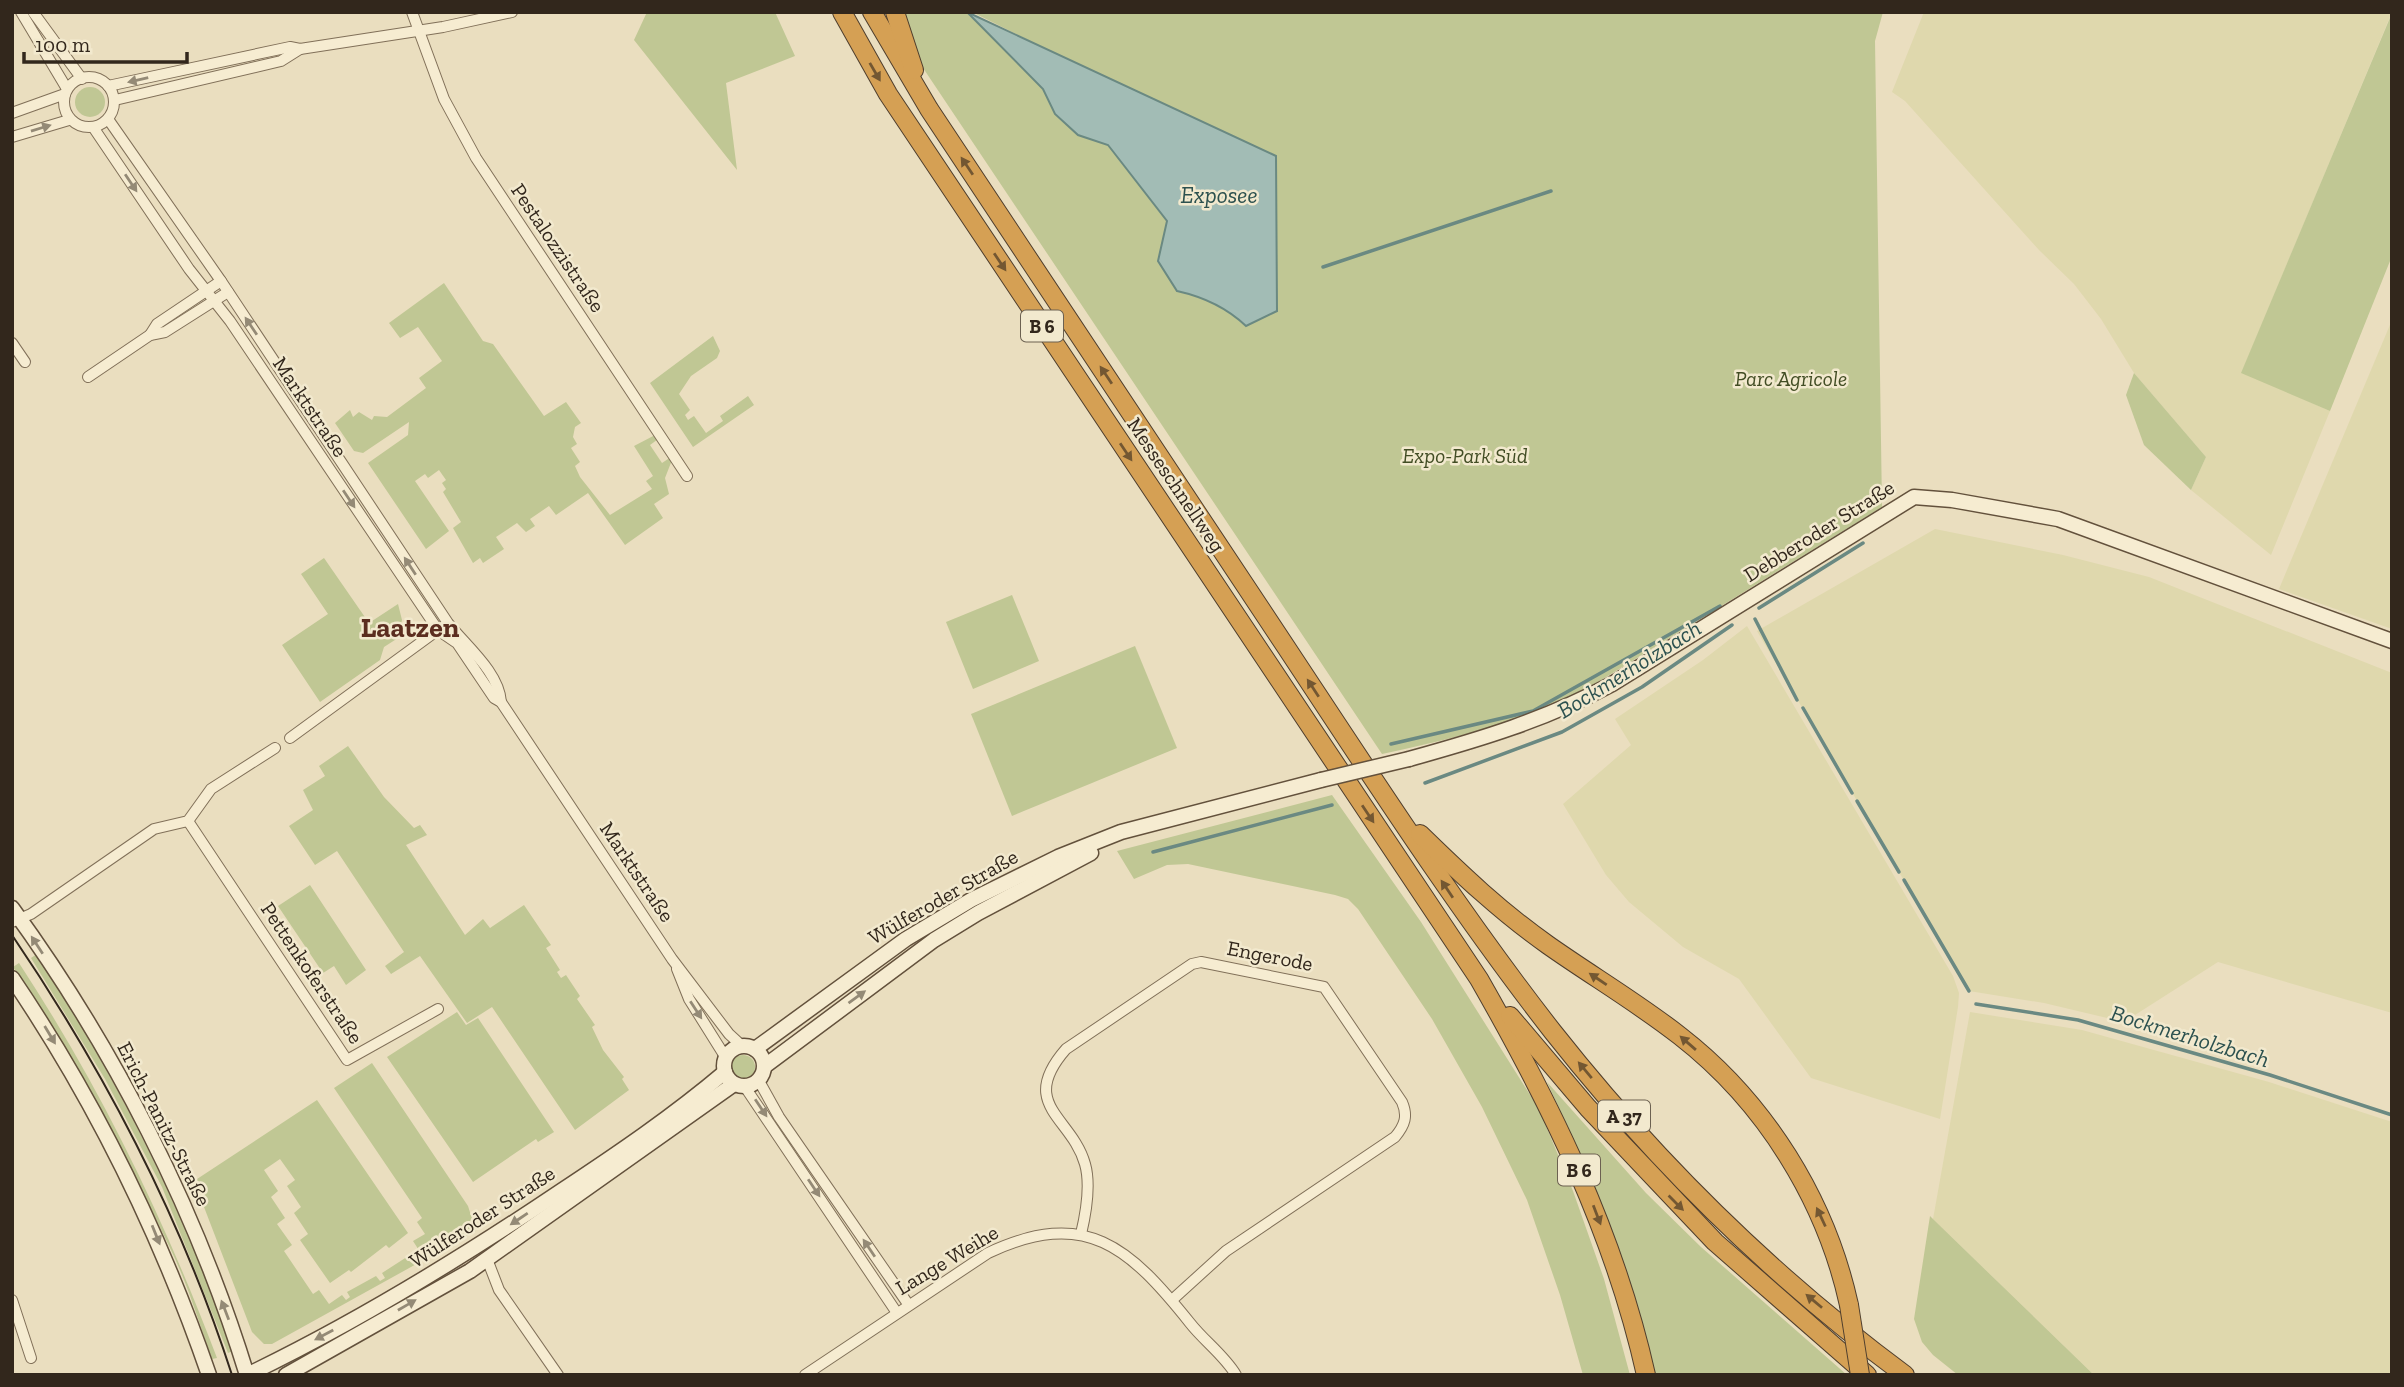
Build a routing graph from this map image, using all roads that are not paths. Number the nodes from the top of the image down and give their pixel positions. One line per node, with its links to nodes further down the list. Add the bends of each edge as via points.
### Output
1 (21, 12): 12 (street)
2 (33, 12): 10 (street)
3 (412, 12): 8 (street, Pestalozzistraße)
4 (512, 12): 8 (street)
5 (842, 12): 42 (highway, Messeschnellweg / B 6, one-way to 42, via 888,94)
6 (872, 12): 14 (highway, Messeschnellweg / B 6)
7 (895, 12): 14 (highway)
8 (417, 30): 9 (street); 28 (street, Pestalozzistraße, via 444,99 476,158)
9 (300, 49): 11 (street, one-way to 11, via 290,47); 13 (street, via 281,61)
10 (82, 79): 11 (street, via 95,78); 12 (street)
11 (108, 86): 13 (street)
12 (66, 92): 15 (street); 17 (street, via 64,110)
13 (115, 100): 16 (street)
14 (929, 109): 36 (highway, Messeschnellweg / B 6, one-way to 14)
15 (12, 113)
16 (108, 119): 18 (street); 20 (street, Marktstraße)
17 (69, 120): 18 (street); 19 (street, one-way to 17)
18 (93, 127): 21 (street, Marktstraße, one-way to 21)
19 (12, 137)
20 (221, 281): 21 (street); 22 (street, Marktstraße)
21 (205, 290): 23 (street, Marktstraße); 24 (street, via 157,324)
22 (228, 292): 23 (street); 29 (street, Marktstraße, one-way to 22)
23 (213, 302): 24 (street, via 165,332); 30 (street, Marktstraße, one-way to 30)
24 (150, 335): 27 (street)
25 (12, 343): 26 (street)
26 (25, 362)
27 (88, 377)
28 (687, 476)
29 (448, 623): 30 (street); 32 (street, Marktstraße, via 500,691)
30 (438, 630): 32 (street, Marktstraße, via 457,643); 33 (street)
31 (2392, 641): 35 (street, Debberoder Straße, via 2058,519 1914,497 1571,706 1514,729)
32 (501, 702): 40 (street, Marktstraße)
33 (290, 737)
34 (275, 748): 37 (street, via 211,789)
35 (1409, 759): 38 (street, Wülferoder Straße, bridge, via 1132,831 1123,840)
36 (1395, 810): 62 (highway, B 6, one-way to 36, bridge, via 1849,1305 1834,1251 1808,1190 1773,1133 1727,1078 1681,1037 1484,896); 64 (highway, A 37, one-way to 36, via 1740,1235 1602,1091 1498,960)
37 (188, 821): 39 (street, via 154,829 31,914); 43 (street, Pettenkoferstraße, via 347,1060)
38 (989, 899): 44 (street, Wülferoder Straße, via 878,957); 46 (street, Wülferoder Straße, one-way to 38)
39 (15, 916): 56 (street, Erich-Panitz-Straße, one-way to 39, via 198,1238 147,1130 77,1006)
40 (672, 959): 44 (street, Marktstraße, via 729,1034); 45 (street, Marktstraße, one-way to 45)
41 (12, 978): 55 (street, one-way to 55, via 78,1082 136,1191)
42 (1479, 979): 61 (highway, B 6, one-way to 61, via 1583,1178 1619,1278); 63 (highway, A 37, one-way to 63, via 1655,1182 1774,1297)
43 (438, 1009)
44 (749, 1048): 45 (street, Wülferoder Straße, via 733,1049); 46 (street)
45 (725, 1065): 47 (street); 56 (street, Wülferoder Straße, one-way to 56, via 621,1151 491,1238 431,1276)
46 (765, 1066): 47 (street)
47 (746, 1084): 49 (street, Wülferoder Straße); 52 (street, one-way to 47, via 779,1117); 53 (street, one-way to 53)
48 (1082, 1234): 51 (street, Lange Weihe, via 1121,1251); 51 (street, Engerode, via 1085,1163 1052,1112 1046,1091 1052,1069 1066,1049 1192,964 1201,962 1324,987 1402,1102 1406,1110 1402,1128 1226,1251); 52 (street, Lange Weihe, via 1041,1234 1004,1245)
49 (487, 1259): 57 (street, Wülferoder Straße, one-way to 49); 58 (street, via 499,1290)
50 (12, 1300): 54 (street)
51 (1172, 1300): 60 (street, Lange Weihe)
52 (908, 1304): 53 (street, Lange Weihe)
53 (897, 1313): 59 (street, Lange Weihe)
54 (31, 1358)
55 (209, 1375)
56 (247, 1375)
57 (286, 1375)
58 (558, 1375)
59 (805, 1375)
60 (1236, 1375)
61 (1646, 1375)
62 (1860, 1375)
63 (1867, 1375)
64 (1905, 1375)

